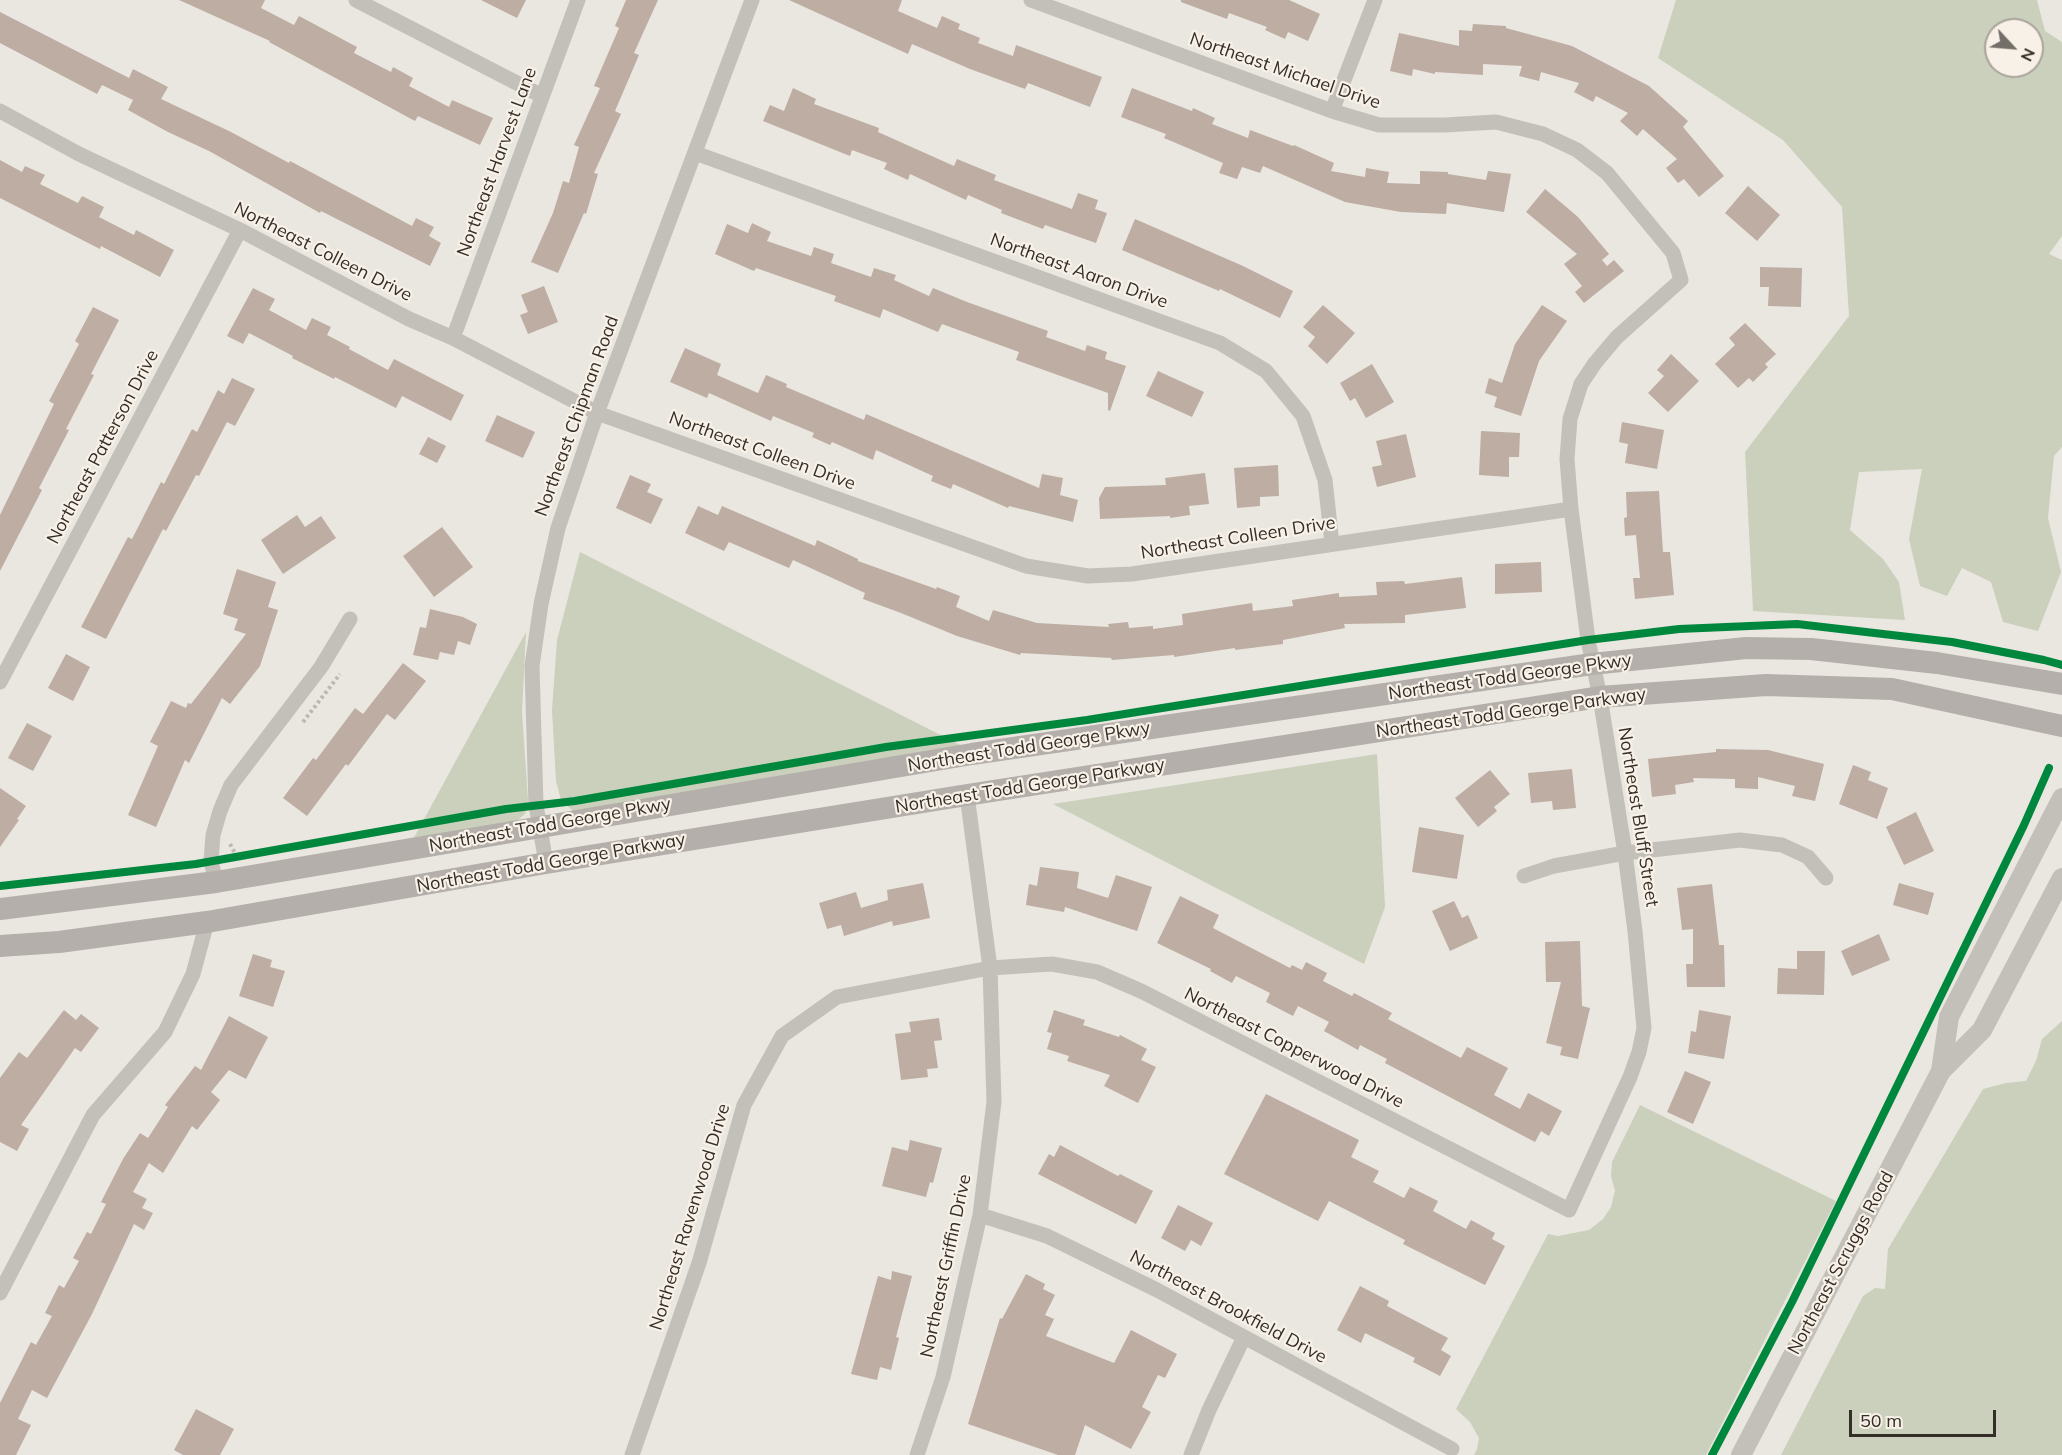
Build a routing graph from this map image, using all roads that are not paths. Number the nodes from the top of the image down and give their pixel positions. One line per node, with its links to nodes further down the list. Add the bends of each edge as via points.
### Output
1 (356, 0): 6 (street)
2 (578, 0): 6 (street, Northeast Harvest Lane)
3 (752, 0): 9 (street, Northeast Chipman Road)
4 (1031, 0): 8 (street, Northeast Michael Drive)
5 (1375, 0): 8 (street)
6 (542, 96): 12 (street, Northeast Harvest Lane)
7 (0, 111): 10 (street, Northeast Colleen Drive, via 79,154)
8 (1332, 111): 11 (street, Northeast Michael Drive, via 1379,125 1496,122 1543,134 1577,150 1607,173 1648,222 1672,253)
9 (696, 153): 13 (street, Northeast Chipman Road); 15 (street, Northeast Aaron Drive, via 1230,348 1266,371 1303,416 1325,480)
10 (240, 230): 12 (street, Northeast Colleen Drive); 18 (street, Northeast Patterson Drive)
11 (1681, 280): 14 (street, Northeast Bluff Street, via 1617,337 1581,384 1570,419 1567,459)
12 (453, 338): 13 (street, Northeast Colleen Drive)
13 (597, 413): 15 (street, Northeast Colleen Drive, via 1026,566 1057,572 1088,576 1132,574); 24 (street, Northeast Chipman Road, via 558,528 532,666)
14 (1571, 509): 15 (street, Northeast Colleen Drive); 17 (street, Northeast Bluff Street)
15 (1332, 544)
16 (350, 619): 27 (street, via 321,667 231,785 213,835)
17 (1592, 664): 19 (main road, Northeast Todd George Pkwy, via 1746,648 1811,649 1937,663); 20 (street, Northeast Bluff Street); 24 (main road, Northeast Todd George Pkwy, via 972,754)
18 (0, 682)
19 (2062, 684)
20 (1600, 698): 21 (main road, Northeast Todd George Parkway, via 1766,685 1892,689); 22 (main road, Northeast Todd George Parkway); 25 (street, Northeast Bluff Street)
21 (2062, 726)
22 (967, 795): 26 (main road, Northeast Todd George Parkway); 34 (street, Northeast Griffin Drive)
23 (2062, 798): 35 (street, Northeast Scruggs Road, via 1949,1017)
24 (539, 827): 26 (street, Northeast Chipman Road); 27 (main road, Northeast Todd George Pkwy)
25 (1625, 853): 28 (street, via 1554,866); 29 (street, via 1740,840 1782,845 1808,857); 36 (street, Northeast Bluff Street, via 1644,1028 1630,1077)
26 (546, 864): 32 (main road, Northeast Todd George Parkway)
27 (213, 872): 31 (main road, Northeast Todd George Pkwy)
28 (1524, 876)
29 (1826, 878)
30 (2062, 878): 35 (street, Northeast Scruggs Road, via 1982,1030)
31 (0, 909)
32 (207, 922): 33 (main road, Northeast Todd George Parkway); 38 (street, via 193,974 165,1032 93,1115)
33 (0, 946)
34 (990, 968): 36 (street, Northeast Copperwood Drive, via 1052,964 1097,972); 37 (street, Northeast Griffin Drive, via 994,1102); 41 (street, Northeast Ravenwood Drive, via 837,997 782,1036 744,1106 699,1263)
35 (1941, 1071): 44 (street, Northeast Scruggs Road)
36 (1569, 1210)
37 (980, 1215): 39 (street, Northeast Brookfield Drive, via 1047,1236); 42 (street, Northeast Griffin Drive, via 943,1377)
38 (0, 1293)
39 (1244, 1337): 40 (street, Northeast Brookfield Drive); 43 (street)
40 (1452, 1449)
41 (632, 1455)
42 (917, 1455)
43 (1191, 1455)
44 (1741, 1455)

